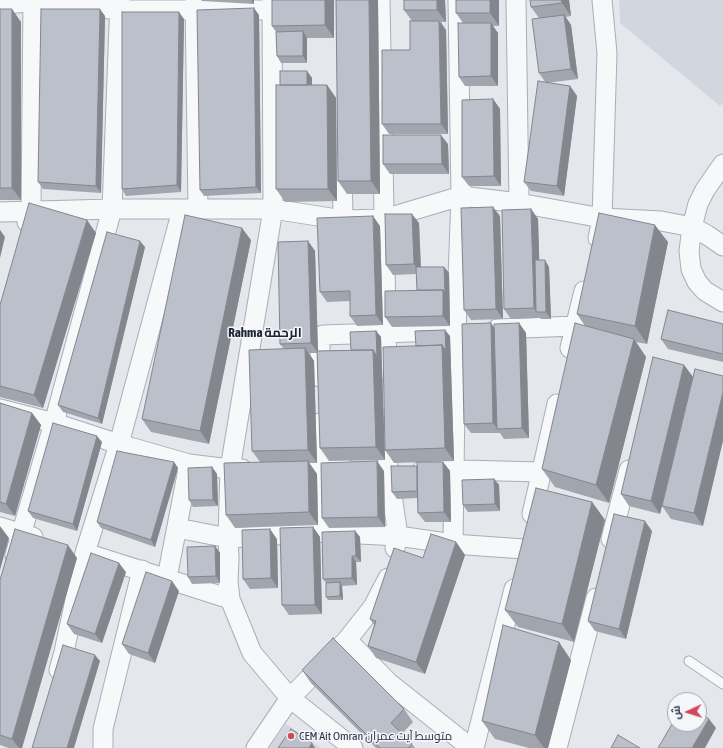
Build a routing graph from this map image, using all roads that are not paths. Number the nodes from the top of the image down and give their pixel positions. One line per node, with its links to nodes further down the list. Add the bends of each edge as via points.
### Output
1 (33, 0): 6 (street); 7 (street); 17 (street)
2 (380, 0): 20 (street)
3 (458, 0): 12 (street)
4 (516, 0): 13 (street)
5 (602, 0): 19 (street, via 607,53)
6 (0, 5)
7 (120, 5): 8 (street); 14 (street)
8 (195, 5): 9 (street); 16 (street)
9 (272, 5): 15 (street)
10 (342, 141): 21 (street)
11 (723, 164): 22 (street, via 698,204)
12 (461, 196): 13 (street); 20 (street); 27 (street)
13 (519, 203): 19 (street)
14 (112, 209): 16 (street); 17 (street); 34 (street)
15 (273, 209): 16 (street); 21 (street); 38 (street)
16 (190, 210): 35 (street)
17 (31, 211): 18 (street); 23 (street)
18 (0, 212)
19 (602, 218): 22 (street, via 661,221); 26 (street)
20 (384, 219): 21 (street); 28 (street)
21 (343, 220)
22 (692, 227): 24 (street); 25 (street, via 689,251 691,269 705,291)
23 (22, 240)
24 (723, 246)
25 (723, 302)
26 (575, 326): 27 (street); 29 (street)
27 (470, 330): 28 (street); 41 (street)
28 (386, 333): 31 (street); 40 (street, via 323,335 320,341)
29 (566, 364)
30 (561, 387): 42 (street)
31 (387, 389)
32 (0, 409): 34 (street)
33 (387, 413): 39 (street)
34 (54, 423): 35 (street); 46 (street)
35 (119, 444): 37 (street); 51 (street)
36 (634, 450): 52 (street)
37 (188, 464): 38 (street); 44 (street)
38 (230, 469): 40 (street); 48 (street)
39 (375, 469): 40 (street); 41 (street); 47 (street)
40 (320, 470): 45 (street)
41 (454, 470): 42 (street); 50 (street)
42 (541, 472): 53 (street)
43 (0, 527): 46 (street)
44 (176, 528): 48 (street); 56 (street)
45 (322, 532): 47 (street); 48 (street)
46 (21, 533): 49 (street); 54 (street)
47 (398, 536): 50 (street); 59 (street, via 388,581 373,607)
48 (228, 538): 58 (street)
49 (49, 542)
50 (453, 544): 53 (street)
51 (78, 551): 55 (street); 62 (street, via 64,652)
52 (606, 557)
53 (521, 561): 67 (street)
54 (10, 570)
55 (142, 570): 56 (street); 64 (street, via 103,729)
56 (167, 578): 58 (street)
57 (600, 580): 68 (street)
58 (230, 599): 63 (street, via 252,653)
59 (347, 640): 63 (street); 67 (street, via 389,683)
60 (689, 661): 61 (lane)
61 (723, 684)
62 (53, 689)
63 (290, 698): 65 (street); 66 (street)
64 (103, 748)
65 (256, 748)
66 (353, 748)
67 (473, 748)
68 (557, 748)

